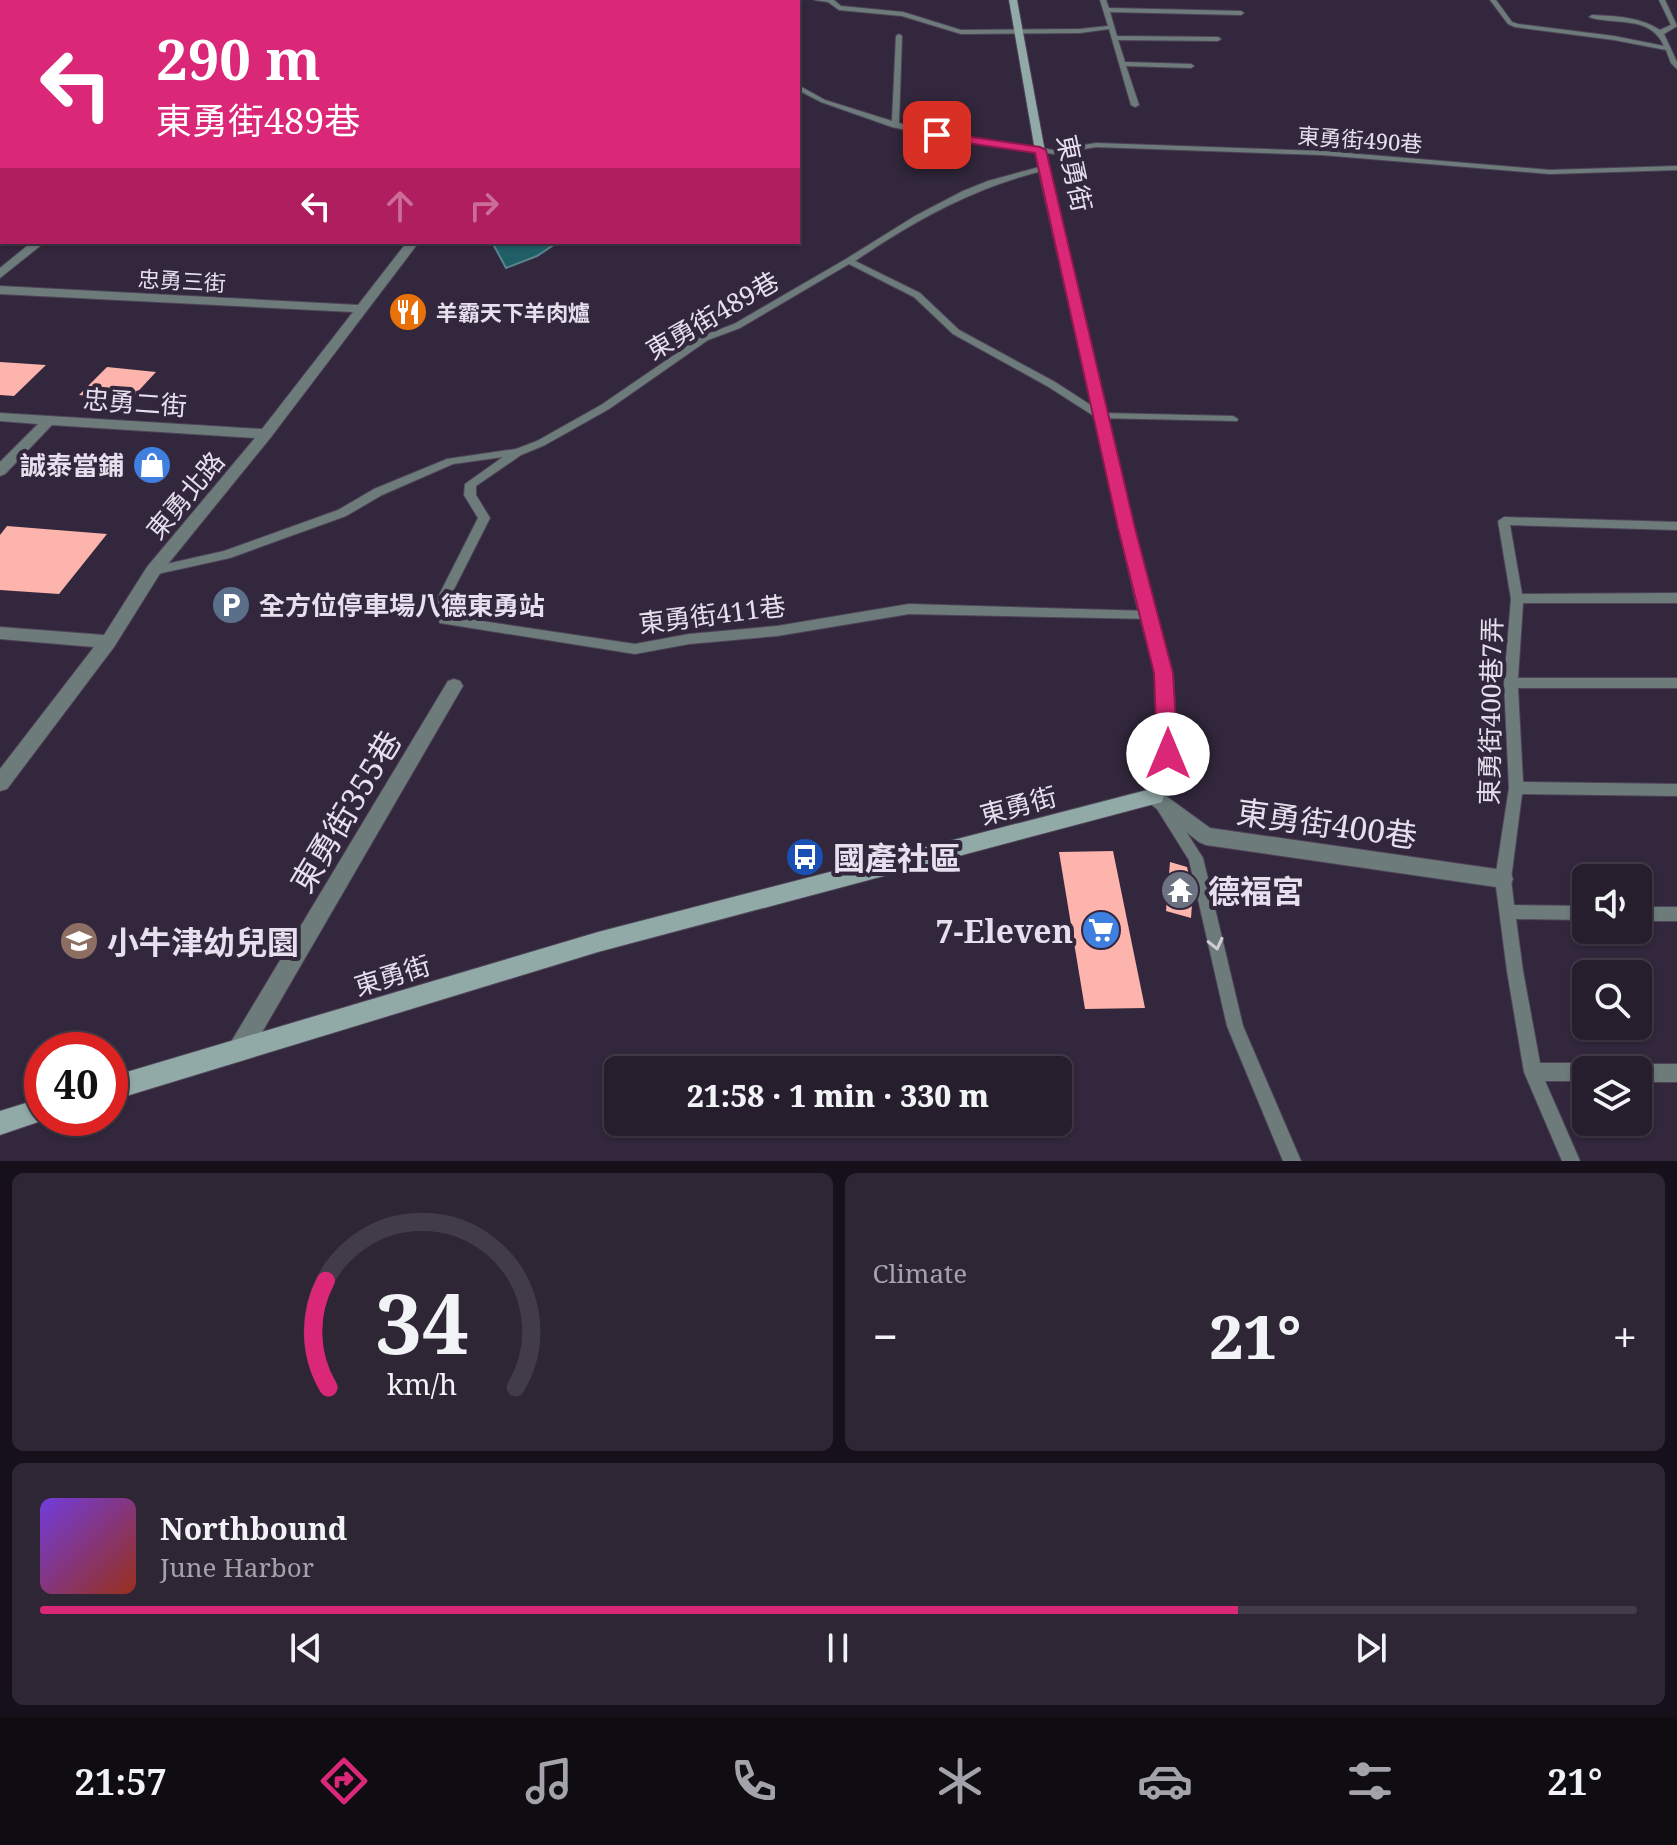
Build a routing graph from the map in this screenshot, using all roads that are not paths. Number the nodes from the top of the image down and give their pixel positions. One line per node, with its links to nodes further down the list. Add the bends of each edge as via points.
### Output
1 (817, 0): 12 (lane, via 830,0 839,8 903,14 961,32)
2 (1013, 0): 12 (street, 東勇街)
3 (1103, 0): 8 (lane)
4 (1493, 0): 17 (lane, via 1517,26)
5 (1662, 0): 6 (lane)
6 (1666, 8): 7 (lane); 13 (lane, via 1674,26)
7 (1677, 9)
8 (1107, 10): 9 (lane); 11 (lane)
9 (1241, 13)
10 (1592, 17): 13 (lane, via 1615,18)
11 (1111, 27): 12 (lane); 15 (lane)
12 (1019, 32): 24 (street, 東勇街)
13 (1660, 33): 17 (lane)
14 (899, 36): 23 (lane)
15 (1114, 38): 16 (lane); 18 (lane)
16 (1218, 39)
17 (1668, 49): 20 (lane)
18 (1125, 64): 19 (lane); 22 (lane)
19 (1191, 66)
20 (1677, 67)
21 (800, 88): 23 (lane)
22 (1135, 105)
23 (895, 125): 24 (lane)
24 (1040, 150): 25 (street, 東勇街); 26 (lane, 東勇街490巷, via 1096,145 1322,153 1550,172)
25 (1043, 168): 29 (lane, 東勇街489巷, via 961,195); 33 (street, 東勇街)
26 (1677, 168)
27 (37, 244): 30 (street)
28 (411, 244): 32 (street, 東勇北路)
29 (849, 261): 33 (lane, via 917,295 956,332); 38 (lane, 東勇街489巷, via 737,326 705,338 605,407)
30 (0, 274)
31 (0, 290): 32 (street, 忠勇三街)
32 (362, 309): 37 (street, 東勇北路)
33 (1101, 416): 35 (lane); 44 (street, 東勇街)
34 (0, 417): 36 (street, 忠勇二街)
35 (1233, 419)
36 (49, 420): 37 (street, 忠勇二街); 39 (street)
37 (266, 434): 41 (street, 東勇北路)
38 (518, 452): 41 (lane, 東勇街489巷, via 451,461 342,513 226,555); 44 (lane, 東勇街411巷, via 470,484 470,495 484,518 438,609 444,620 635,649 909,609)
39 (0, 471)
40 (1677, 526): 43 (lane, 東勇街400巷7弄, via 1504,521)
41 (153, 571): 46 (street, 東勇北路)
42 (1677, 598): 43 (lane)
43 (1517, 599): 47 (lane, 東勇街400巷7弄)
44 (1148, 616): 53 (street, 東勇街, via 1164,673 1169,731)
45 (0, 633): 46 (street)
46 (108, 642): 50 (street, 東勇北路)
47 (1511, 683): 48 (lane); 51 (lane, 東勇街400巷7弄)
48 (1677, 683)
49 (454, 686): 59 (street, 東勇街355巷)
50 (0, 783)
51 (1516, 788): 52 (lane); 54 (lane, 東勇街400巷7弄)
52 (1677, 790)
53 (1155, 796): 54 (street, 東勇街400巷, via 1206,836); 59 (street, 東勇街, via 598,942); 67 (lane, one-way to 67, via 1196,858 1235,1026)
54 (1503, 879): 55 (lane, 東勇街400巷7弄)
55 (1507, 912): 56 (lane); 60 (lane, 東勇街400巷7弄)
56 (1572, 913)
57 (1652, 914): 58 (lane)
58 (1677, 914)
59 (239, 1050): 64 (street, 東勇街)
60 (1533, 1072): 61 (lane); 68 (lane, 東勇街400巷7弄)
61 (1572, 1072)
62 (1652, 1073): 63 (lane)
63 (1677, 1073)
64 (128, 1084)
65 (24, 1116): 66 (street)
66 (0, 1123)
67 (1292, 1161)
68 (1571, 1161)

